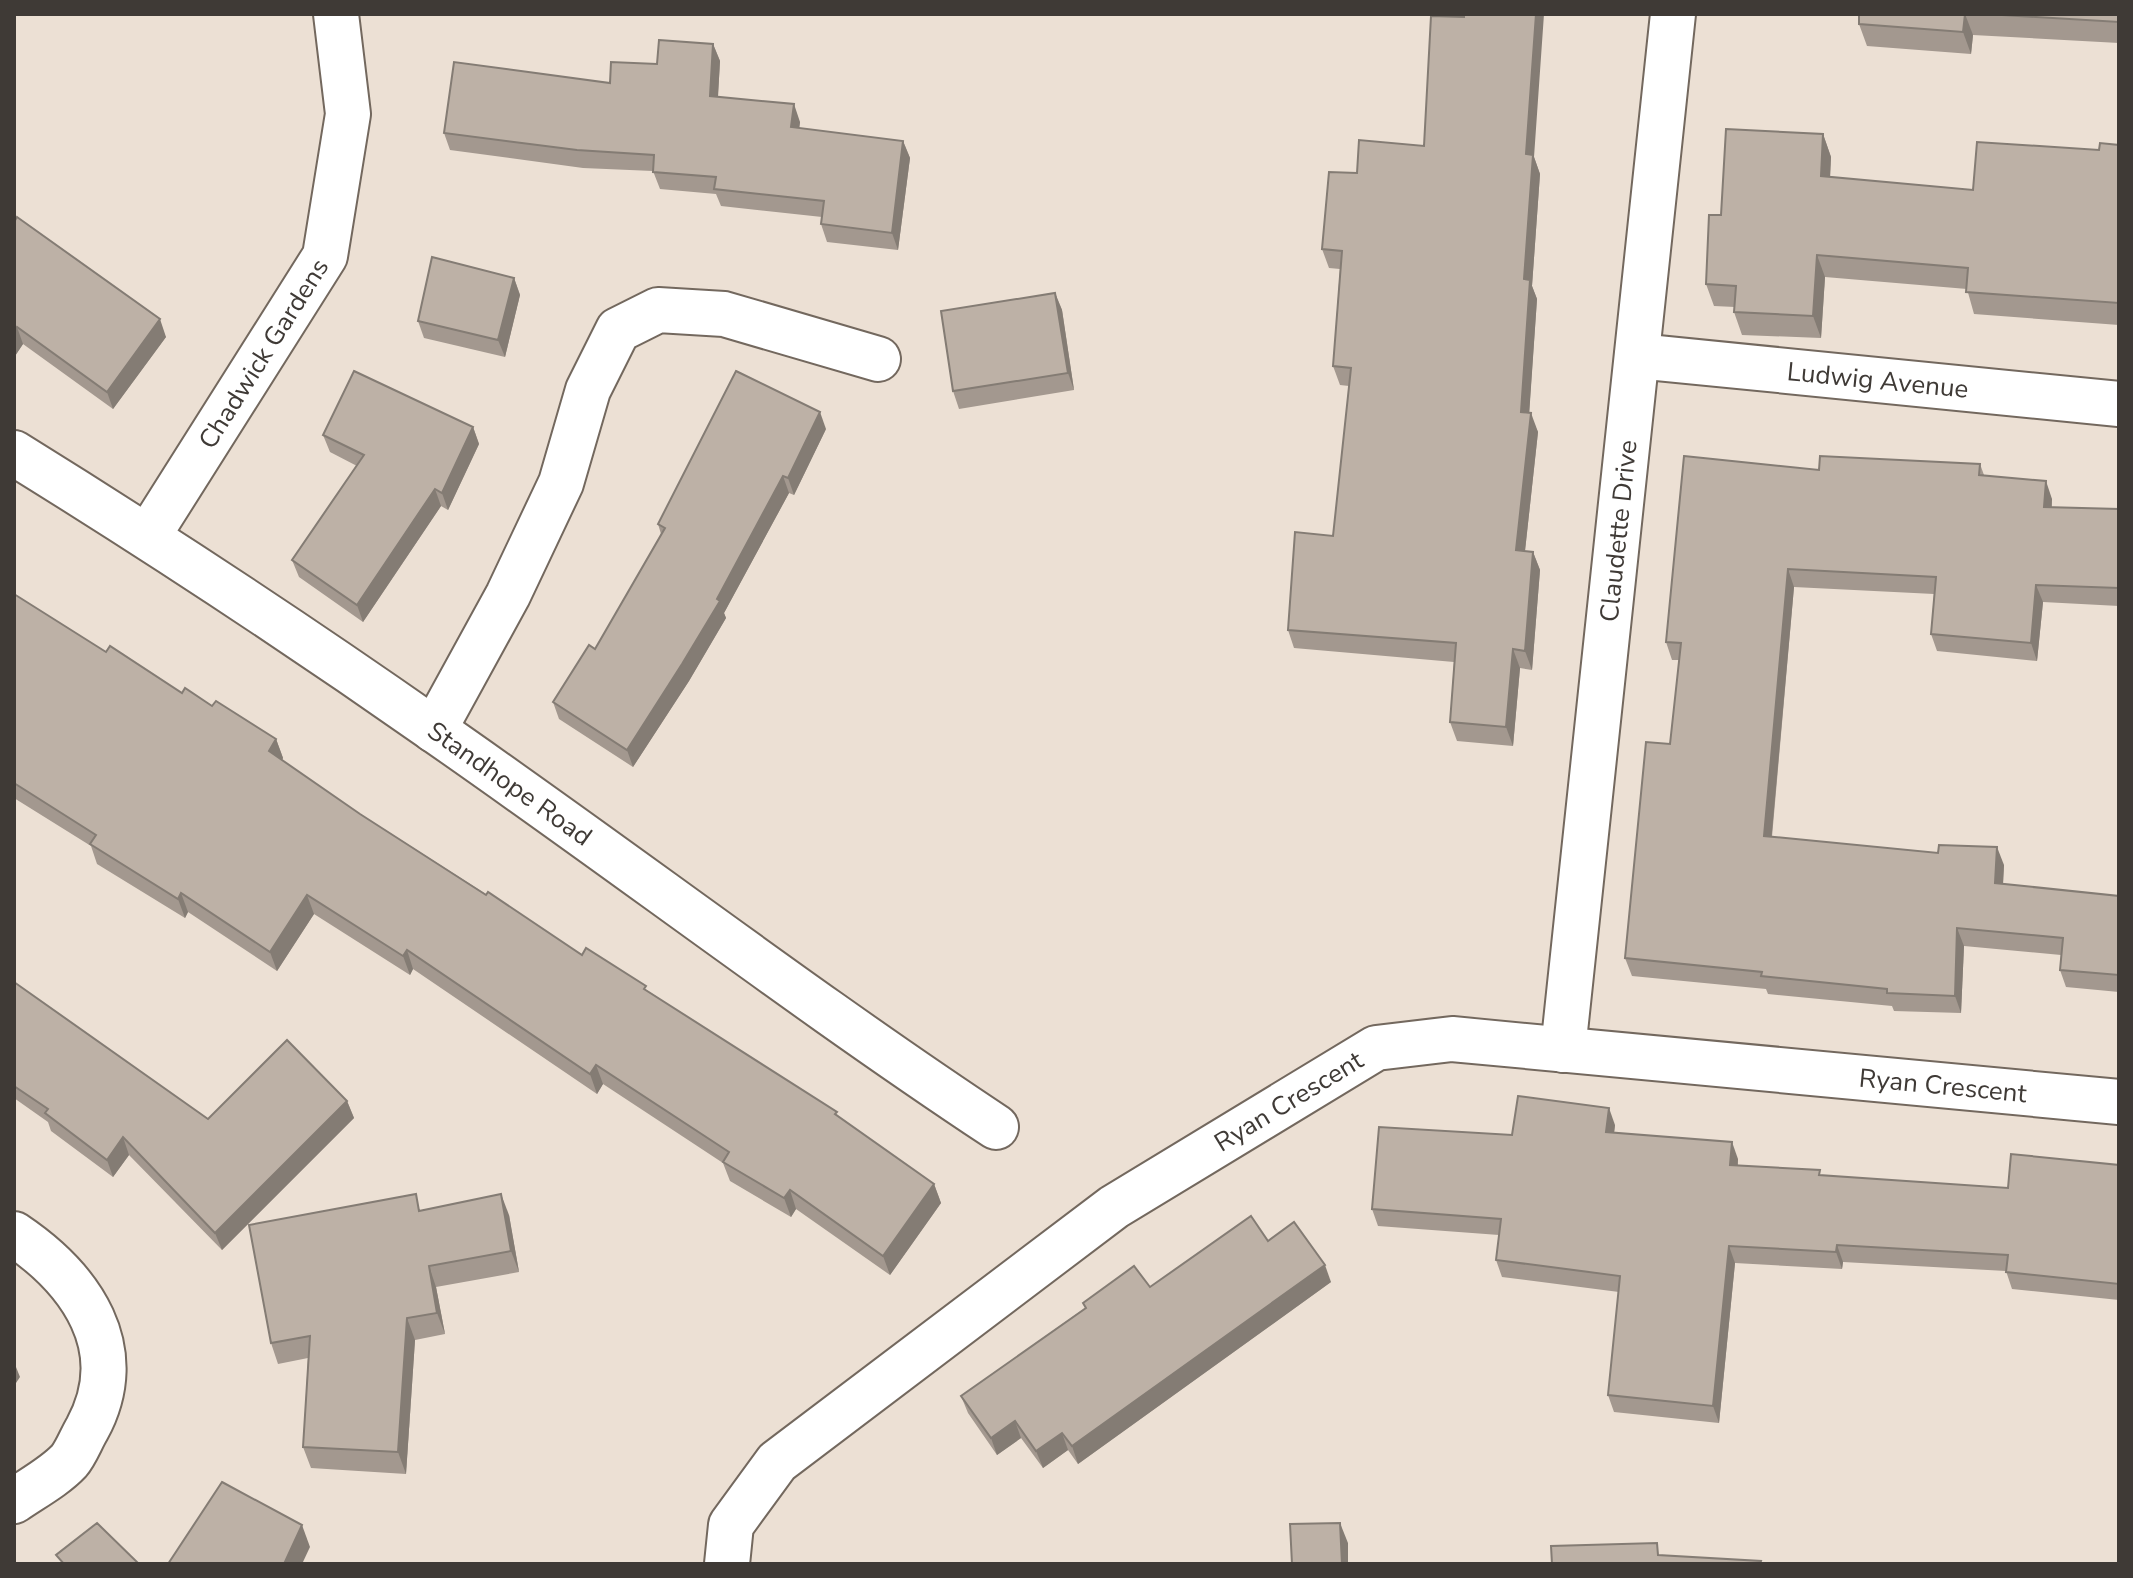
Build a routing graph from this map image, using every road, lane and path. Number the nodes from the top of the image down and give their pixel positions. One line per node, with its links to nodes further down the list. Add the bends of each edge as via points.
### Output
1 (336, 14): 7 (street, Chadwick Gardens, via 348,114 325,256)
2 (1673, 14): 3 (street, Claudette Drive)
3 (1637, 356): 5 (street, Ludwig Avenue); 9 (street, Claudette Drive)
4 (878, 359): 8 (street, via 724,314 658,310 618,330 588,390 561,483 508,595)
5 (2119, 404)
6 (14, 453): 7 (street, Standhope Road)
7 (148, 536): 8 (street, Standhope Road)
8 (434, 730): 11 (street, Standhope Road, via 841,1024)
9 (1563, 1050): 10 (street, Ryan Crescent); 14 (street, Ryan Crescent, via 1452,1039 1376,1048 1114,1207 777,1462)
10 (2119, 1102)
11 (996, 1127)
12 (14, 1234): 13 (street, via 47,1256 88,1305 105,1355 98,1410 69,1461)
13 (14, 1501)
14 (729, 1545)

